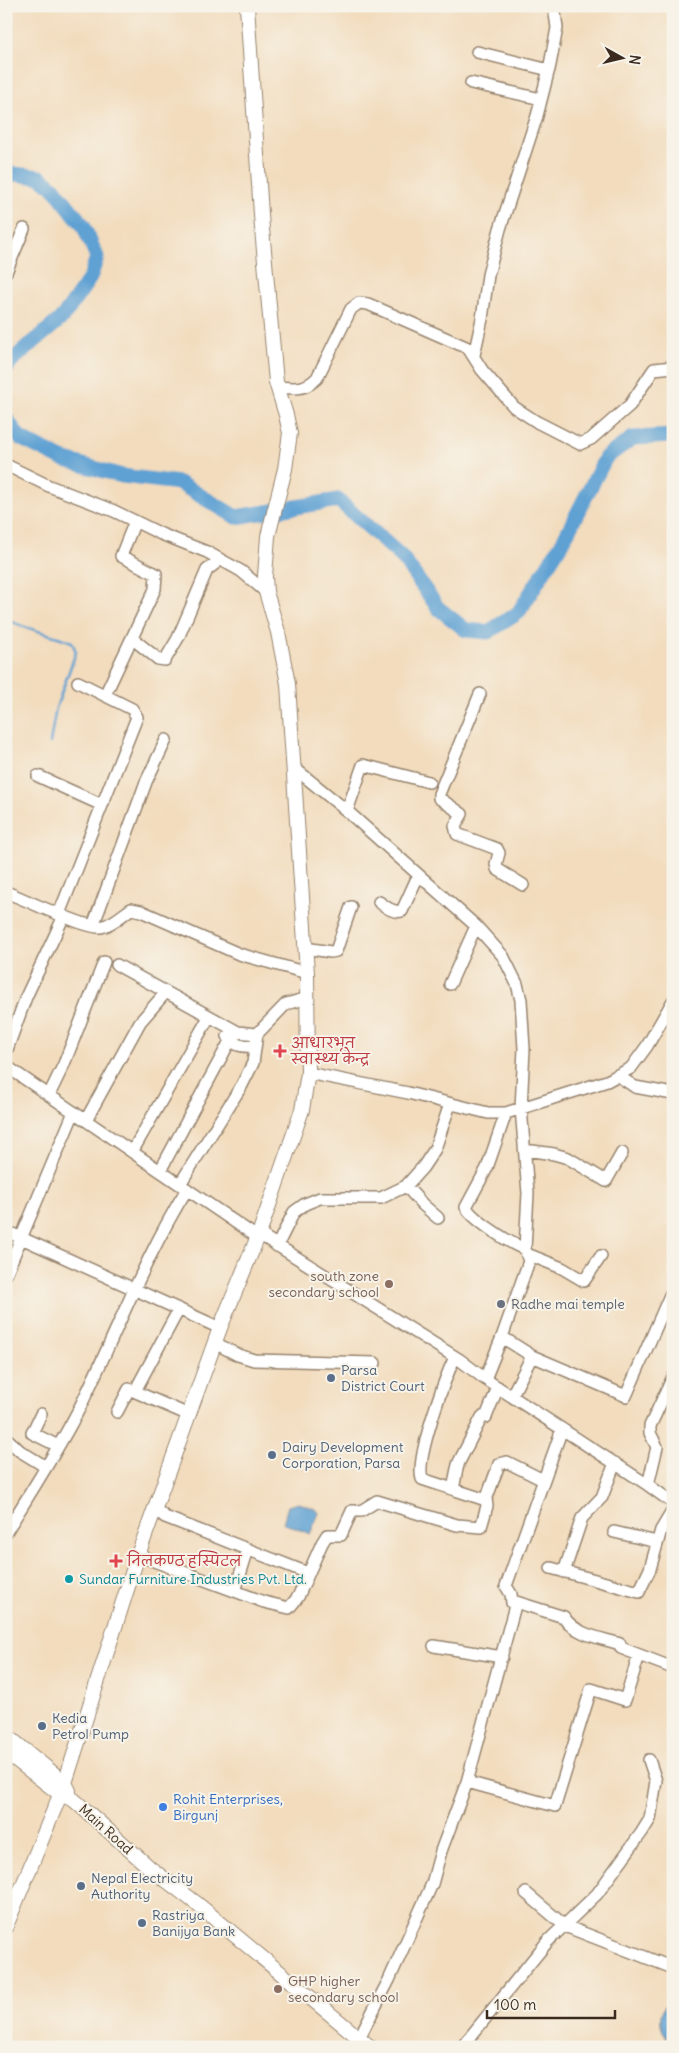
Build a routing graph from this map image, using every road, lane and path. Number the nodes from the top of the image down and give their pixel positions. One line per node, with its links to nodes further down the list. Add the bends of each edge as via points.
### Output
1 (246, 6): 11 (main road)
2 (554, 6): 4 (street, via 557,28)
3 (477, 52): 4 (street)
4 (549, 70): 6 (street)
5 (471, 83): 6 (street)
6 (541, 99): 9 (street, via 488,275)
7 (24, 228): 8 (street)
8 (6, 272)
9 (474, 356): 10 (street, via 514,407 580,444 591,440 630,405 654,368); 11 (street, via 458,343 359,303 351,309 317,378 309,386)
10 (673, 367)
11 (277, 387): 15 (main road, via 290,433 285,469 268,536)
12 (6, 465): 13 (street)
13 (135, 521): 14 (street); 16 (street, via 120,556 156,574 155,589)
14 (220, 560): 15 (street, via 241,571); 16 (street, via 206,570 178,638 165,660 158,659)
15 (266, 592): 21 (main road, via 288,684)
16 (133, 639): 19 (street)
17 (78, 682): 19 (street)
18 (480, 694): 27 (street, via 439,798 462,814 455,826 457,834 496,849 499,853 497,869)
19 (105, 695): 24 (street, via 132,709 137,717)
20 (166, 740): 32 (street, via 146,782)
21 (293, 767): 25 (street); 34 (main road)
22 (38, 776): 24 (street)
23 (429, 782): 25 (street, via 363,765)
24 (102, 805): 31 (street)
25 (346, 811): 26 (street)
26 (418, 876): 29 (street, via 402,911 390,910); 33 (street)
27 (523, 885)
28 (6, 892): 31 (street)
29 (379, 902)
30 (351, 907): 34 (street, via 336,950)
31 (62, 915): 32 (street); 46 (street)
32 (93, 926): 37 (street, via 108,925 131,909 141,911 239,954)
33 (476, 926): 38 (street); 53 (street, via 503,956 521,1000 524,1049)
34 (305, 948): 37 (main road)
35 (104, 962): 51 (street)
36 (117, 965): 39 (street)
37 (307, 973): 40 (main road)
38 (450, 984)
39 (166, 992): 42 (street); 56 (street, via 140,1022)
40 (308, 998): 43 (street, via 286,1004); 48 (main road)
41 (673, 1001): 49 (street, via 631,1068)
42 (210, 1017): 44 (street); 58 (street)
43 (257, 1034): 44 (street); 45 (street)
44 (234, 1036): 45 (street, via 244,1047); 60 (street)
45 (254, 1046): 62 (street, via 252,1063 242,1085)
46 (6, 1052)
47 (6, 1066): 51 (street)
48 (308, 1073): 52 (street); 65 (main road, via 302,1110)
49 (617, 1075): 50 (street, via 635,1087); 53 (street)
50 (673, 1094)
51 (49, 1095): 54 (street)
52 (450, 1104): 55 (street, via 488,1113); 61 (street, via 435,1149)
53 (521, 1108): 55 (street); 57 (street)
54 (74, 1112): 56 (street); 66 (street)
55 (506, 1113): 68 (street, via 487,1168 466,1207 498,1234)
56 (86, 1120): 58 (street)
57 (525, 1150): 59 (street, via 568,1158 606,1181); 68 (street, via 528,1193)
58 (132, 1152): 60 (street)
59 (622, 1152)
60 (160, 1171): 62 (street)
61 (406, 1186): 63 (street); 67 (street, via 382,1198 320,1198 305,1204 294,1212)
62 (184, 1187): 65 (street); 71 (street)
63 (438, 1218)
64 (6, 1231): 66 (street)
65 (258, 1236): 67 (street); 74 (main road)
66 (21, 1237): 70 (street); 71 (street)
67 (277, 1246): 78 (street)
68 (526, 1251): 69 (street, via 584,1281); 75 (street, via 529,1261)
69 (601, 1256)
70 (6, 1274)
71 (134, 1288): 73 (street); 90 (street)
72 (671, 1293): 77 (street, via 626,1396)
73 (179, 1309): 74 (street); 83 (street)
74 (220, 1328): 76 (main road)
75 (502, 1337): 77 (street); 81 (street)
76 (215, 1343): 79 (street, via 254,1360); 87 (main road)
77 (532, 1356): 84 (street)
78 (455, 1357): 81 (street); 95 (street, via 444,1382 422,1458 421,1476)
79 (375, 1363)
80 (673, 1377): 94 (street, via 650,1426 656,1454)
81 (485, 1379): 82 (street)
82 (498, 1387): 84 (street); 95 (street, via 486,1417 482,1417 458,1464)
83 (134, 1391): 85 (street, via 129,1389); 87 (street)
84 (512, 1395): 88 (street)
85 (117, 1412)
86 (41, 1414): 90 (street, via 32,1432)
87 (189, 1415): 98 (main road)
88 (562, 1429): 91 (street); 93 (street)
89 (6, 1438): 92 (street)
90 (58, 1446): 92 (street)
91 (615, 1463): 94 (street); 106 (street, via 602,1497 582,1518)
92 (46, 1467): 100 (street)
93 (543, 1480): 96 (street, via 507,1462 499,1464); 109 (street, via 506,1586 512,1603)
94 (648, 1485): 97 (street)
95 (453, 1489): 96 (street)
96 (486, 1500): 107 (street, via 481,1527 457,1525 377,1501 361,1511 352,1511 341,1535 327,1535)
97 (673, 1503)
98 (155, 1508): 103 (street, via 165,1517); 104 (main road)
99 (673, 1510): 102 (street)
100 (6, 1532)
101 (614, 1532): 102 (street)
102 (657, 1542): 106 (street, via 650,1569 639,1592)
103 (248, 1549): 107 (street); 108 (street)
104 (138, 1555): 108 (street); 118 (main road)
105 (551, 1568): 106 (street)
106 (564, 1572)
107 (308, 1573): 108 (street, via 298,1597 289,1608)
108 (234, 1591)
109 (516, 1602): 111 (street, via 564,1617 577,1630 620,1644 621,1648); 112 (street)
110 (434, 1646): 112 (street)
111 (639, 1655): 113 (street); 117 (street, via 625,1700 591,1689 554,1806)
112 (502, 1656): 117 (street)
113 (673, 1668)
114 (6, 1735): 118 (main road, Main Road)
115 (6, 1752): 118 (main road, Main Road)
116 (649, 1760): 121 (street, via 656,1782 650,1819 597,1894)
117 (467, 1782): 123 (street, via 432,1884)
118 (62, 1788): 120 (main road); 123 (main road, Main Road, via 150,1868)
119 (526, 1893): 121 (street)
120 (6, 1926)
121 (565, 1926): 122 (street); 124 (street, via 548,1941)
122 (673, 1968)
123 (365, 2042)
124 (462, 2047)

